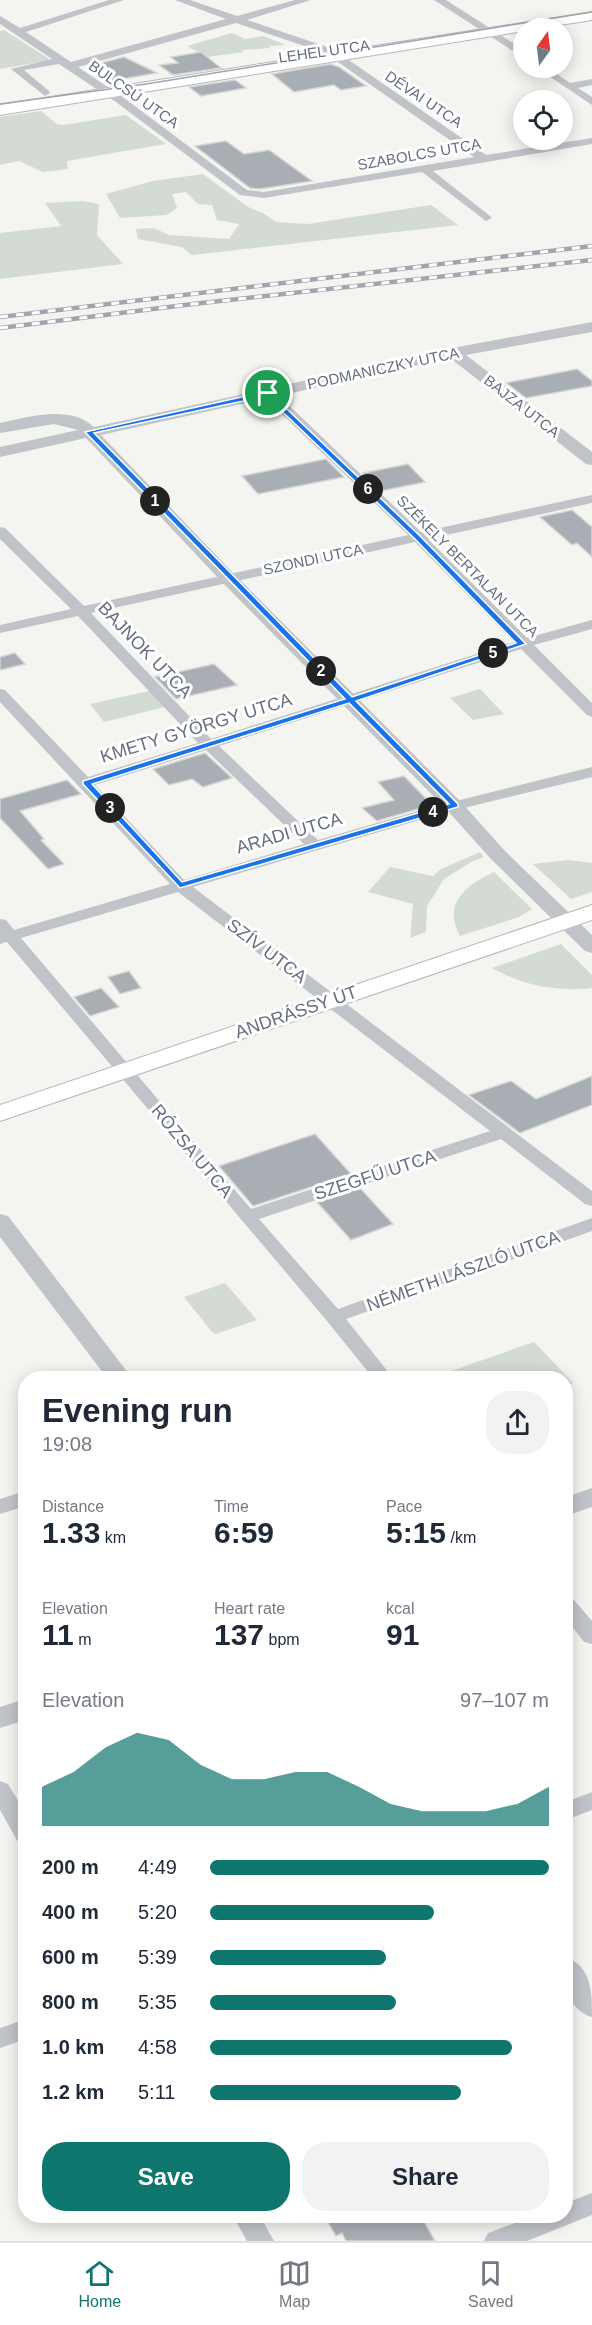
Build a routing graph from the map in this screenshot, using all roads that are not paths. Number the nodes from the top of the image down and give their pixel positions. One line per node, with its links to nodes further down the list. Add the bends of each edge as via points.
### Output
1 (119, 0): 10 (street)
2 (180, 0): 8 (street, DÉVAI UTCA)
3 (306, 0): 8 (street)
4 (439, 0): 9 (street)
5 (592, 10): 9 (main road, LEHEL UTCA)
6 (592, 16): 9 (main road, LEHEL UTCA)
7 (0, 19): 10 (street, BULCSÚ UTCA)
8 (236, 19): 12 (street, DÉVAI UTCA); 13 (street)
9 (487, 30): 11 (street); 12 (main road, LEHEL UTCA)
10 (19, 31): 13 (street, BULCSÚ UTCA)
11 (513, 48)
12 (333, 53): 17 (main road, LEHEL UTCA, via 312,62); 22 (street, DÉVAI UTCA)
13 (65, 63): 17 (street, BULCSÚ UTCA); 18 (street, via 16,69)
14 (557, 78): 16 (street)
15 (592, 82): 16 (street)
16 (569, 86): 19 (street)
17 (105, 90): 18 (main road, LEHEL UTCA); 24 (street, BULCSÚ UTCA)
18 (52, 97): 20 (main road, LEHEL UTCA)
19 (592, 102)
20 (0, 110)
21 (592, 141): 22 (street, SZABOLCS UTCA)
22 (483, 158): 23 (street, SZABOLCS UTCA)
23 (423, 168): 24 (street, SZABOLCS UTCA); 25 (street)
24 (250, 195)
25 (486, 218)
26 (592, 327): 27 (street, PODMANICZKY UTCA)
27 (453, 353): 28 (street, PODMANICZKY UTCA); 32 (street, BAJZA UTCA)
28 (268, 393): 30 (street, PODMANICZKY UTCA); 35 (street, SZÉKELY BERTALAN UTCA)
29 (0, 428): 30 (street, via 52,419 76,422)
30 (89, 432): 31 (street, PODMANICZKY UTCA); 36 (street)
31 (0, 452)
32 (592, 460)
33 (592, 500): 35 (street, SZONDI UTCA)
34 (0, 531): 37 (street, BAJNOK UTCA)
35 (417, 536): 36 (street, SZONDI UTCA); 40 (street, SZÉKELY BERTALAN UTCA)
36 (228, 578): 37 (street, SZONDI UTCA); 42 (street)
37 (79, 609): 39 (street, SZONDI UTCA); 44 (street, BAJNOK UTCA)
38 (592, 624): 40 (street, KMETY GYÖRGY UTCA)
39 (0, 628)
40 (522, 644): 42 (street, KMETY GYÖRGY UTCA); 43 (street, SZÉKELY BERTALAN UTCA)
41 (0, 693): 46 (street, SZÍV UTCA)
42 (351, 700): 44 (street, KMETY GYÖRGY UTCA); 47 (street)
43 (592, 712)
44 (208, 744): 46 (street, KMETY GYÖRGY UTCA); 48 (street, BAJNOK UTCA)
45 (592, 772): 47 (street, ARADI UTCA)
46 (86, 783): 49 (street, SZÍV UTCA)
47 (454, 806): 48 (street, ARADI UTCA); 51 (street)
48 (315, 846): 49 (street, ARADI UTCA)
49 (180, 885): 52 (street, ARADI UTCA); 54 (street, SZÍV UTCA)
50 (592, 912): 51 (main road, ANDRÁSSY ÚT)
51 (566, 921): 53 (street); 54 (main road, ANDRÁSSY ÚT)
52 (3, 933): 55 (street, RÓZSA UTCA)
53 (592, 947)
54 (331, 1000): 55 (main road, ANDRÁSSY ÚT); 57 (street, SZÍV UTCA)
55 (125, 1070): 56 (main road, ANDRÁSSY ÚT); 59 (street, RÓZSA UTCA)
56 (0, 1113)
57 (504, 1132): 58 (street, SZÍV UTCA); 59 (street, SZEGFŰ UTCA)
58 (592, 1200)
59 (247, 1217): 62 (street, RÓZSA UTCA)
60 (0, 1221): 63 (street)
61 (592, 1224): 62 (street, NÉMETH LÁSZLÓ UTCA)
62 (334, 1317): 64 (street, RÓZSA UTCA)
63 (115, 1371)
64 (373, 1371)
65 (592, 1497): 67 (street)
66 (18, 1501): 68 (street)
67 (573, 1504)
68 (0, 1507)
69 (573, 1613): 70 (street)
70 (592, 1636)
71 (18, 1712): 72 (street)
72 (0, 1718)
73 (0, 1790): 76 (street)
74 (592, 1801): 75 (street)
75 (573, 1808)
76 (18, 1822)
77 (573, 1979): 78 (street)
78 (592, 2005)
79 (18, 2032): 80 (street)
80 (0, 2038)
81 (592, 2204): 82 (street)
82 (573, 2211)
83 (250, 2223): 85 (street)
84 (543, 2223): 86 (street)
85 (261, 2241)
86 (497, 2241)

